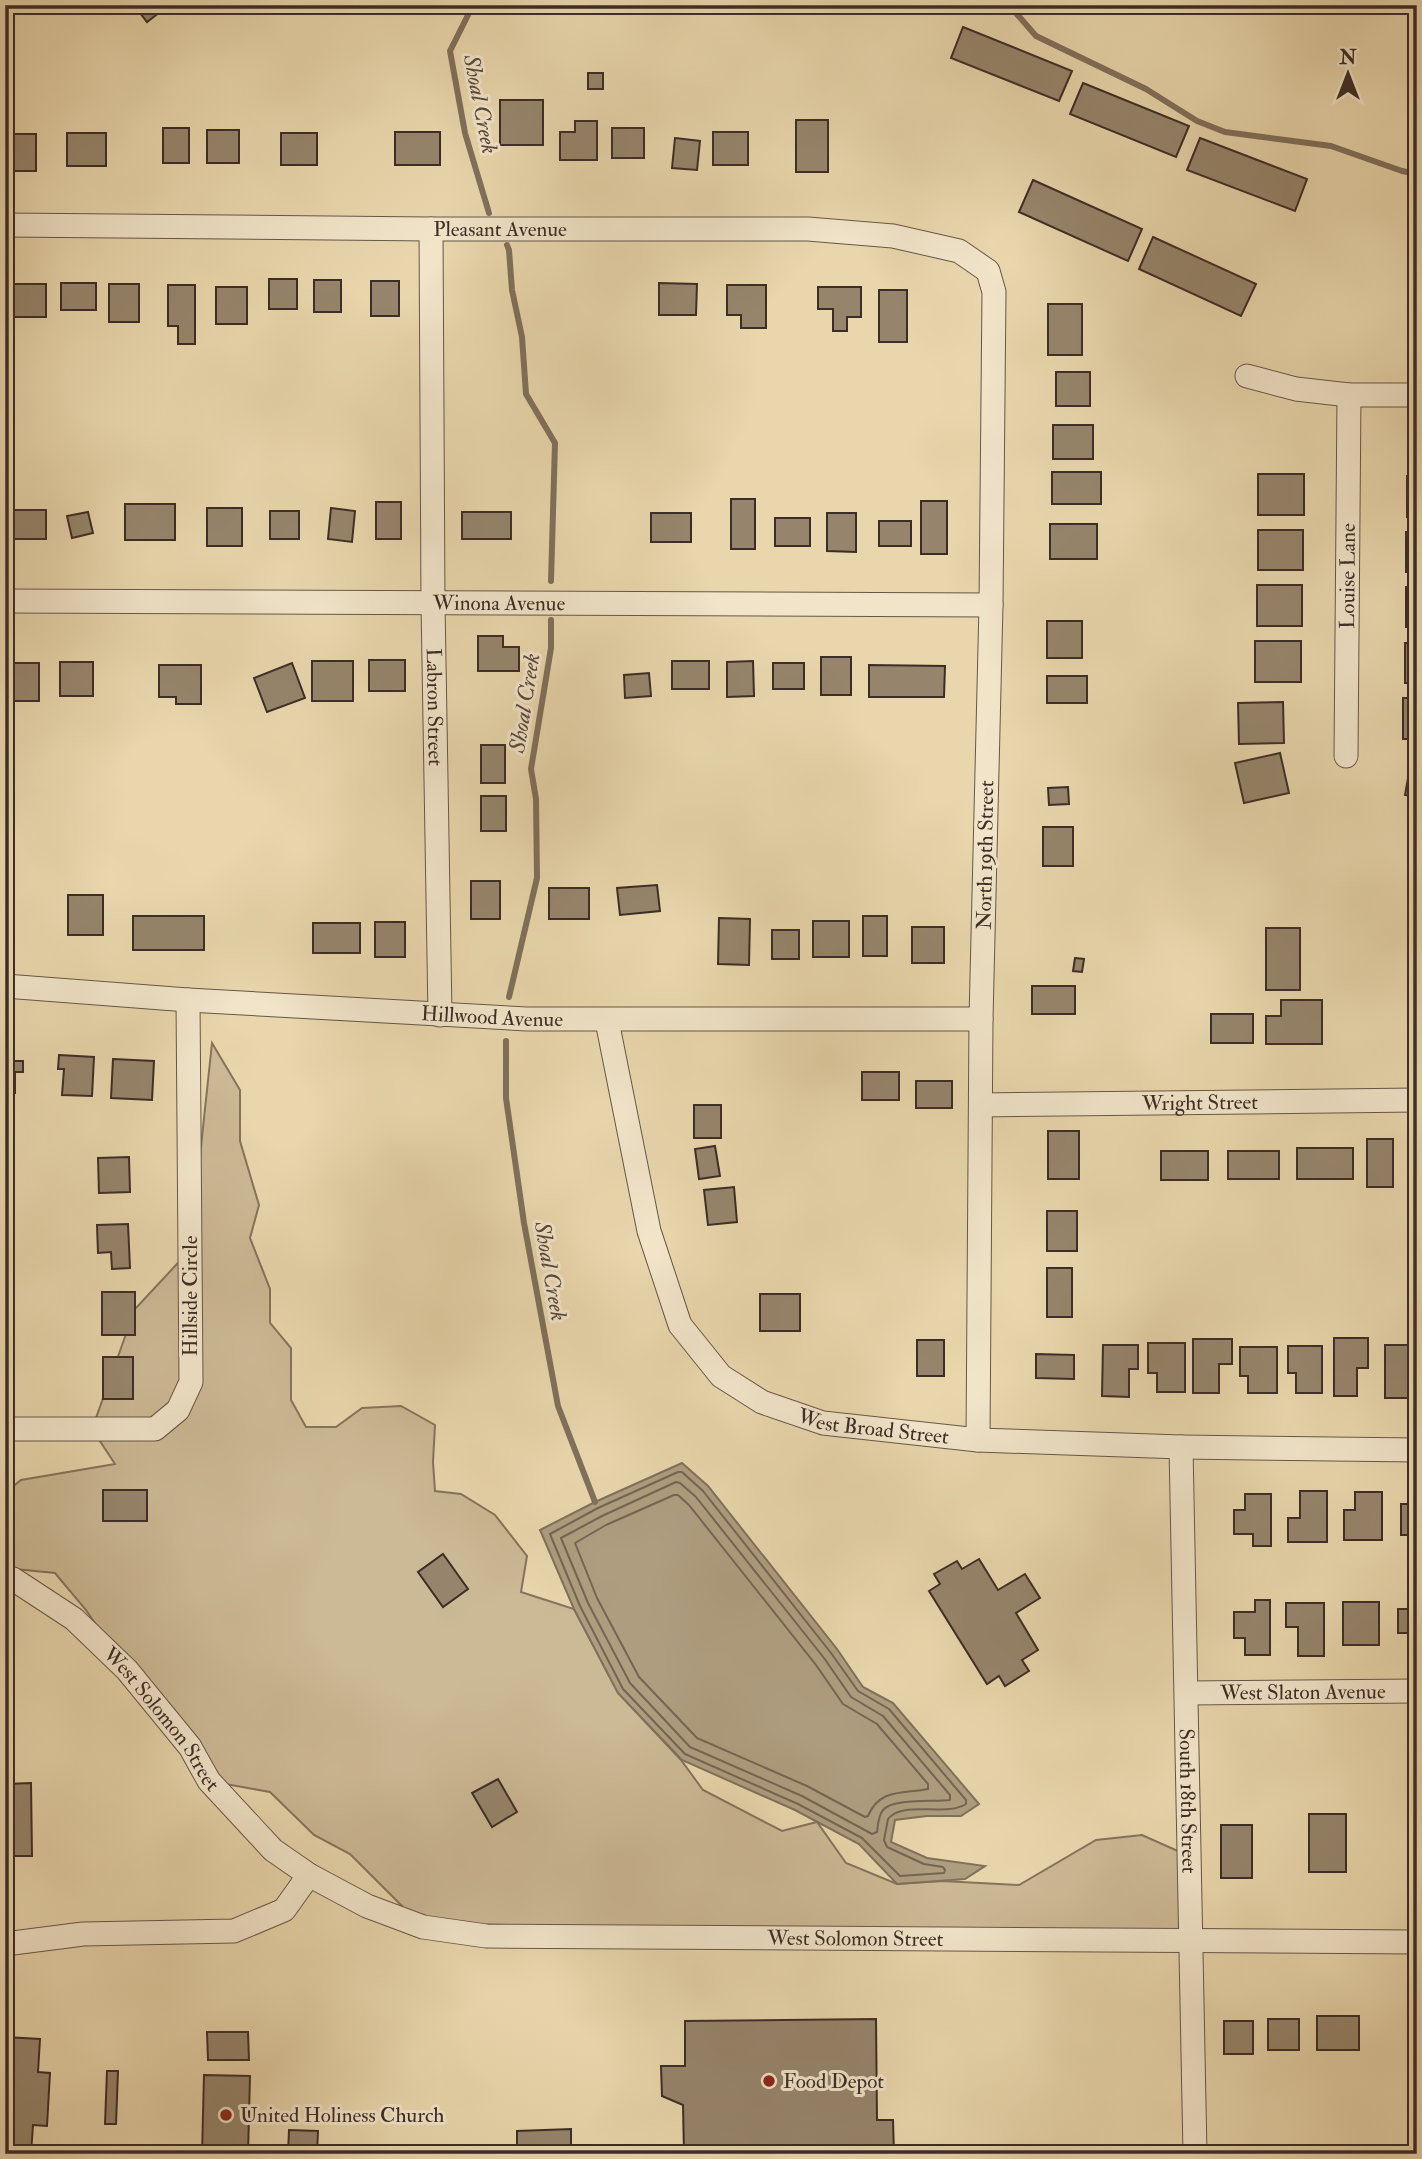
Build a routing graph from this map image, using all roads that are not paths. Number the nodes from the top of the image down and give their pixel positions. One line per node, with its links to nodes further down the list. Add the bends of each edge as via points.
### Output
1 (5, 225): 2 (street, Pleasant Avenue)
2 (431, 229): 3 (street, Pleasant Avenue, via 808,229 893,236 958,251); 8 (street, Labron Street)
3 (988, 271): 9 (street, North 19th Street, via 994,292)
4 (1247, 376): 5 (street, via 1296,389)
5 (1349, 395): 6 (street); 10 (street, Louise Lane)
6 (1417, 395)
7 (5, 601): 8 (street, Winona Avenue)
8 (433, 603): 9 (street, Winona Avenue); 13 (street, Labron Street)
9 (991, 605): 14 (street, North 19th Street)
10 (1346, 756)
11 (5, 986): 12 (street, Hillwood Avenue)
12 (188, 1000): 13 (street, Hillwood Avenue); 18 (street, Hillside Circle, via 191,1382 178,1410 155,1429)
13 (440, 1015): 15 (street, Hillwood Avenue)
14 (981, 1019): 15 (street, Hillwood Avenue); 17 (street, North 19th Street)
15 (607, 1021): 19 (street, West Broad Street, via 649,1231 680,1325 720,1376 762,1402 823,1423)
16 (1417, 1100): 17 (street, Wright Street)
17 (981, 1105): 19 (street, North 19th Street)
18 (5, 1429)
19 (978, 1440): 20 (street, West Broad Street)
20 (1181, 1447): 21 (street, West Broad Street); 24 (street, South 18th Street)
21 (1417, 1450)
22 (5, 1576): 25 (street, West Solomon Street, via 74,1619 127,1670 190,1747 209,1781 273,1850)
23 (1417, 1691): 24 (street, West Slaton Avenue)
24 (1187, 1693): 26 (street, South 18th Street)
25 (309, 1875): 26 (street, West Solomon Street, via 368,1906 423,1927 486,1936); 28 (street, via 284,1910 234,1931 83,1934)
26 (1190, 1940): 27 (street, West Solomon Street); 29 (street, South 18th Street)
27 (1417, 1942)
28 (5, 1944)
29 (1195, 2154)

